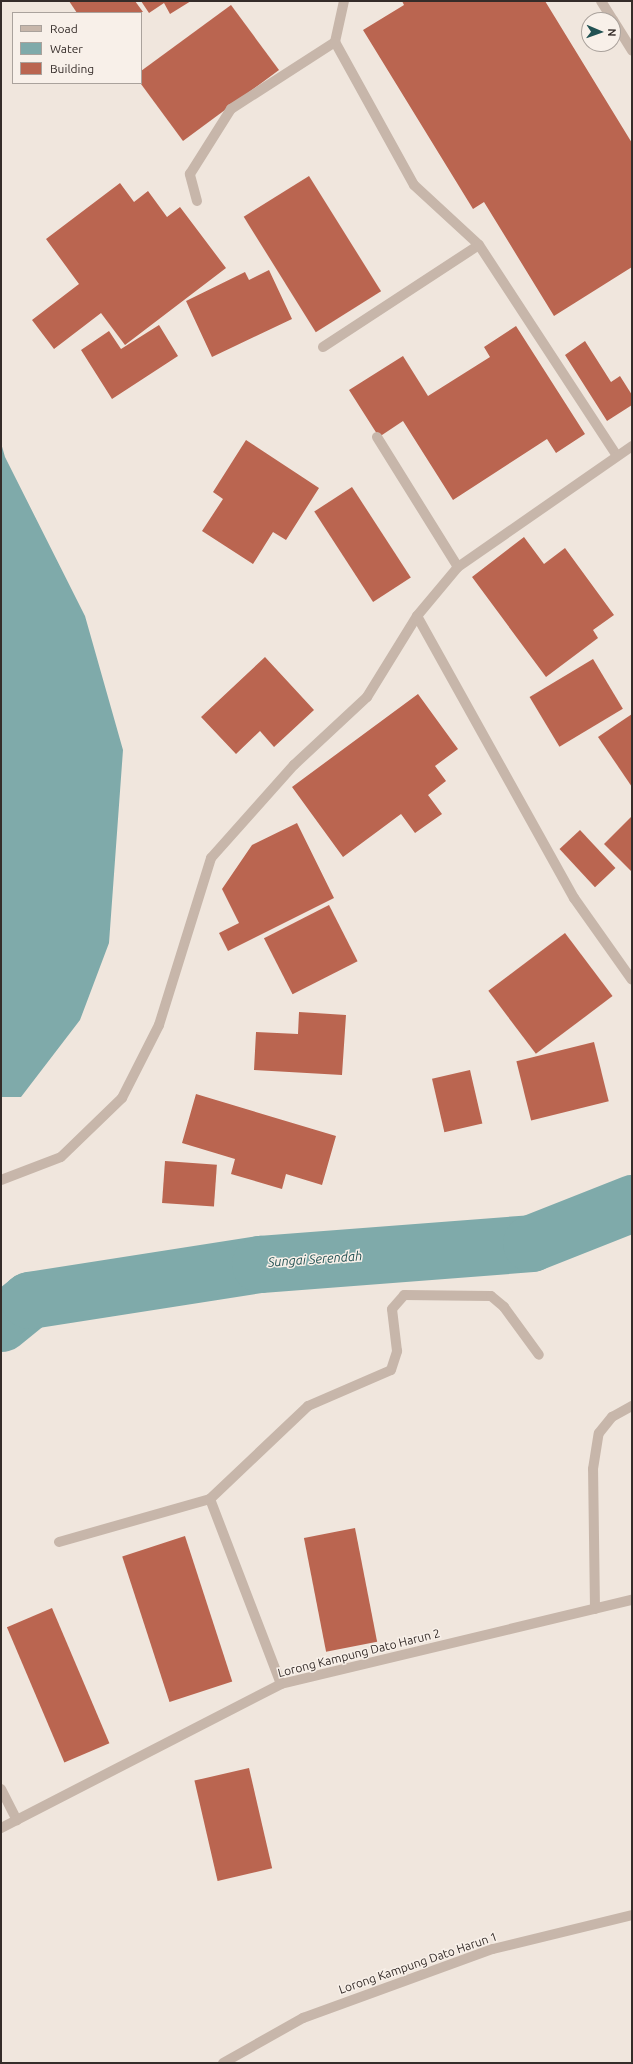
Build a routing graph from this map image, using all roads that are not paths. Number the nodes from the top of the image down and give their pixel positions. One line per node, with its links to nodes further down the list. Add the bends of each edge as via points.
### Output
1 (344, 1): 5 (street)
2 (601, 1): 3 (street)
3 (608, 12)
4 (621, 33): 6 (street)
5 (335, 42): 7 (street, via 231,109 190,174); 8 (street, via 414,185)
6 (632, 51)
7 (197, 201)
8 (479, 245): 9 (street); 12 (street)
9 (323, 347)
10 (377, 437): 13 (street)
11 (632, 447): 12 (street)
12 (616, 456): 13 (street)
13 (458, 567): 14 (street)
14 (416, 616): 15 (street, via 574,898); 16 (street, via 366,697 294,765 211,858 159,1025 122,1098 61,1157)
15 (632, 980)
16 (1, 1180)
17 (539, 1355): 19 (street, via 504,1306 491,1296 404,1295 392,1310 397,1351 391,1370 308,1406)
18 (632, 1406): 22 (street, via 612,1417 599,1433 593,1469)
19 (210, 1498): 20 (street); 23 (street)
20 (59, 1542)
21 (632, 1600): 22 (street, Lorong Kampung Dato Harun 2)
22 (595, 1609): 23 (street, Lorong Kampung Dato Harun 2)
23 (281, 1684): 25 (street, Lorong Kampung Dato Harun 2)
24 (1, 1789): 25 (street)
25 (17, 1820): 26 (street, Lorong Kampung Dato Harun 2)
26 (1, 1828)
27 (632, 1915): 28 (street, Lorong Kampung Dato Harun 1, via 486,1951 303,2018)
28 (223, 2063)

